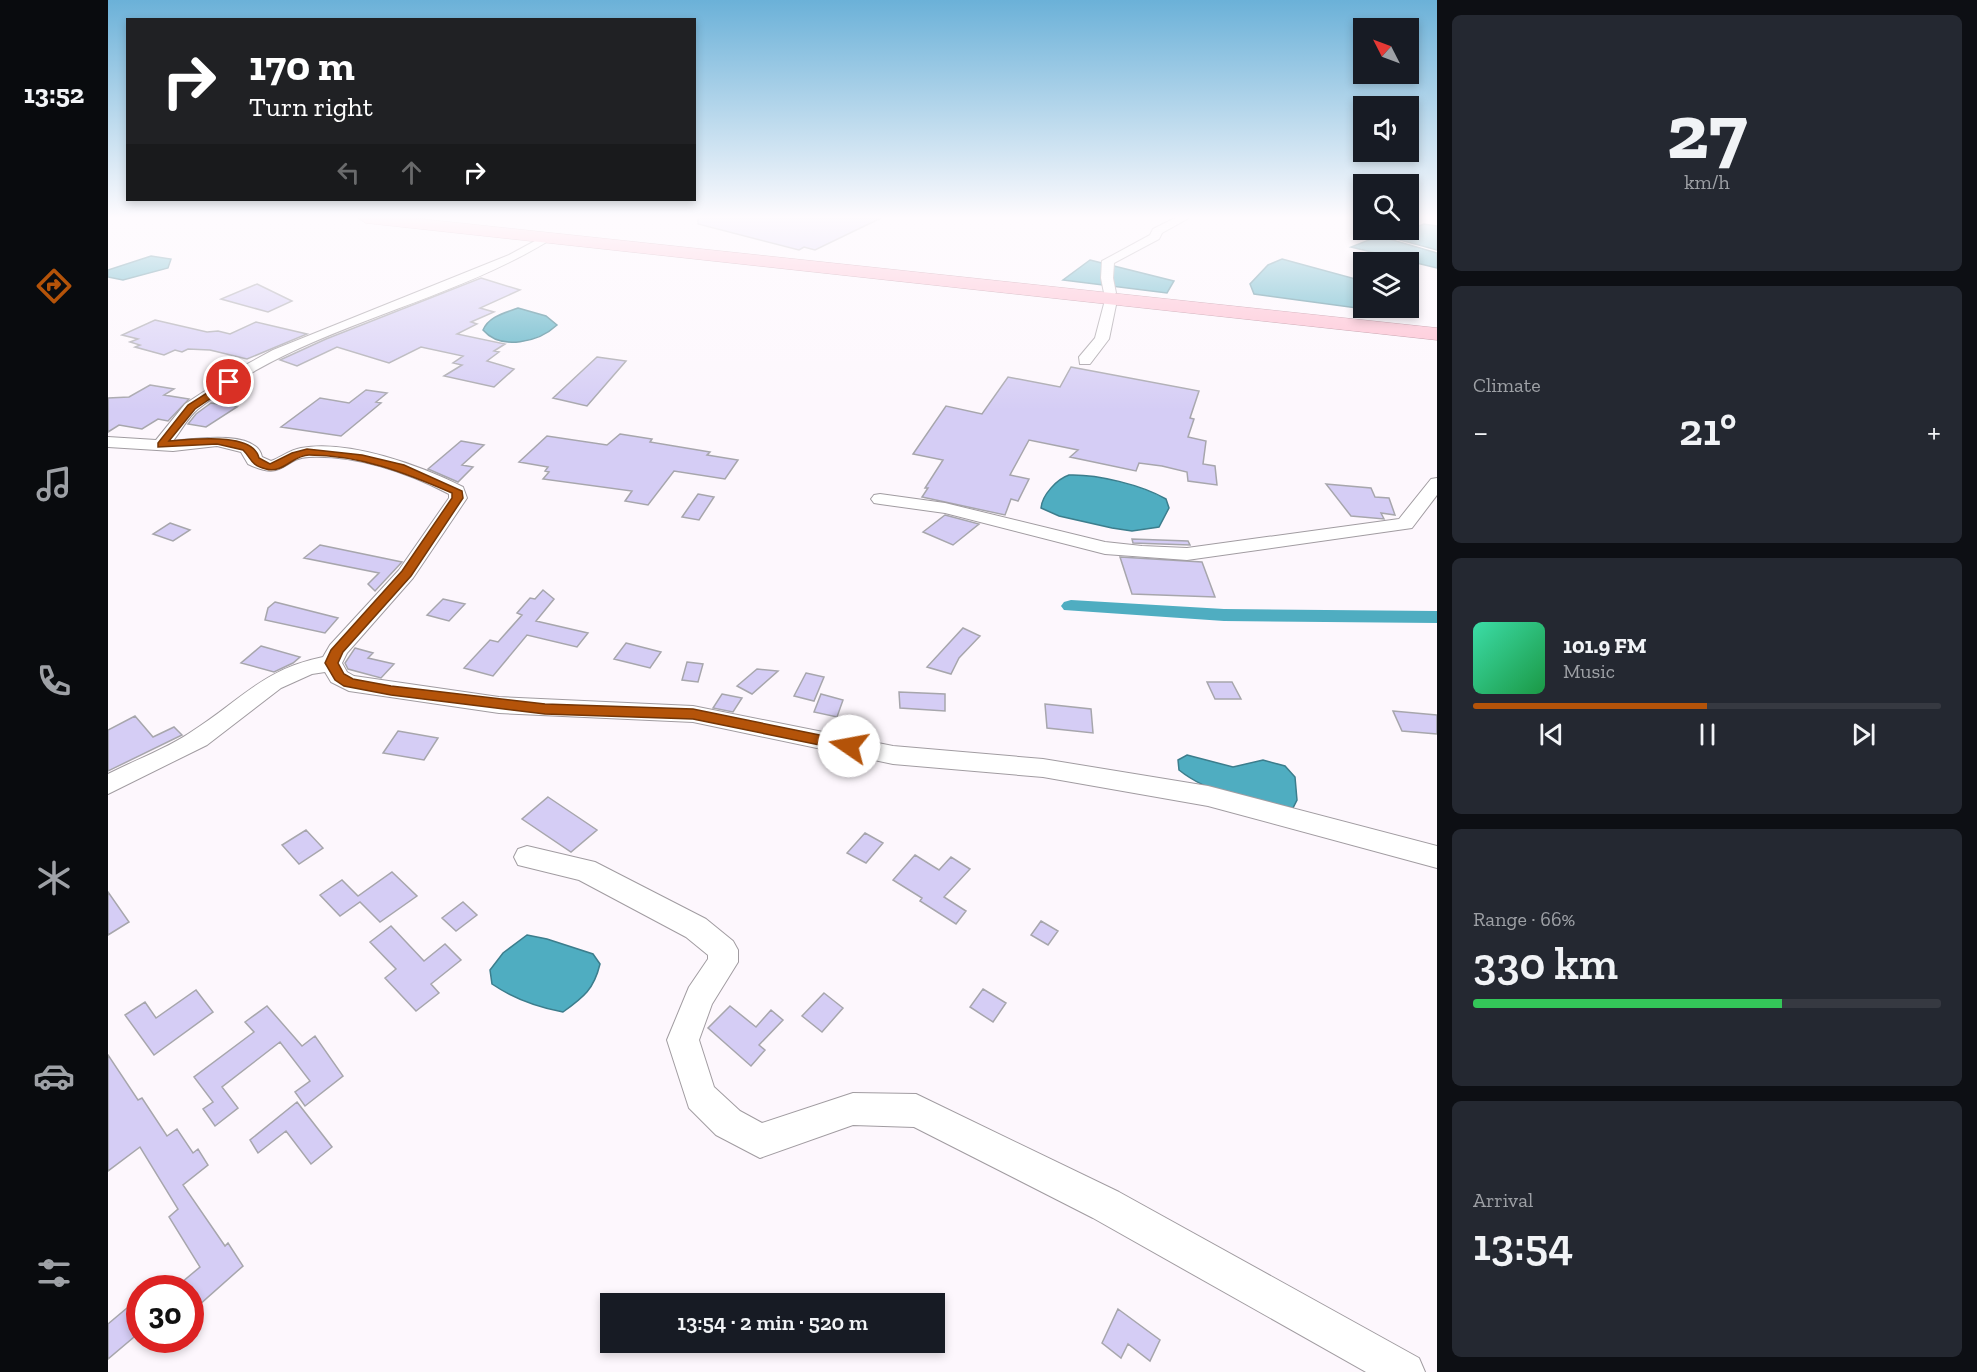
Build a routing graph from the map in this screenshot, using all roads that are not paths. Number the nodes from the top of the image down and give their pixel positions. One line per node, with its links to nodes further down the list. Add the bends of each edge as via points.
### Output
1 (452, 282): 10 (street, via 278,353 245,371 191,407)
2 (974, 282): 5 (highway)
3 (986, 282): 5 (highway)
4 (1108, 282): 5 (street)
5 (1110, 296): 6 (highway); 7 (highway); 8 (street, via 1102,339)
6 (1437, 327)
7 (1437, 334)
8 (1085, 361)
9 (108, 442): 10 (street)
10 (161, 445): 13 (street, via 211,441 233,444 247,448 254,460 269,467 307,452 362,458 401,467 457,491 458,498 406,574 348,638)
11 (1437, 483): 12 (street, via 1405,524 1187,554 1105,548 945,508)
12 (880, 499)
13 (331, 663): 14 (street, via 306,668 273,683 199,739); 16 (street, via 339,677 349,683 391,691 545,709 693,714 893,755 1043,768 1208,796)
14 (108, 785)
15 (527, 857): 17 (street, via 585,870 696,928 723,950 723,962 700,997 683,1040 701,1097 728,1123 760,1141 853,1109 916,1110 1106,1205)
16 (1437, 857)
17 (1405, 1372)

